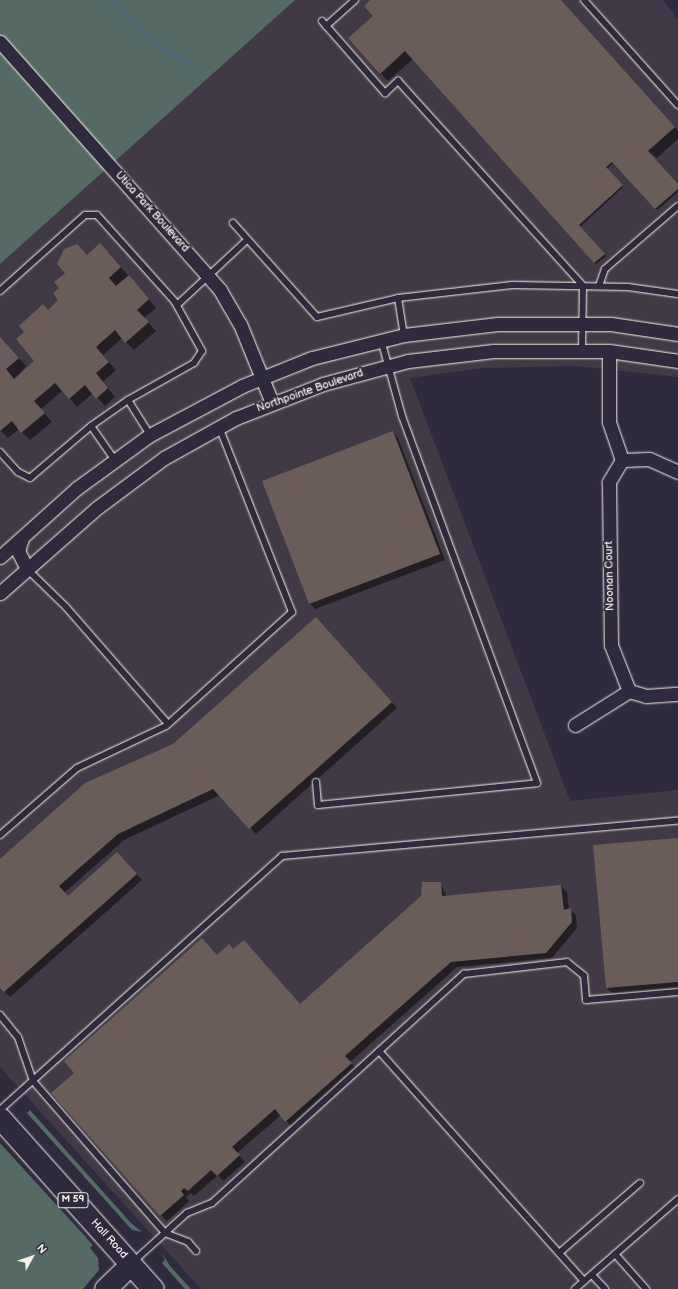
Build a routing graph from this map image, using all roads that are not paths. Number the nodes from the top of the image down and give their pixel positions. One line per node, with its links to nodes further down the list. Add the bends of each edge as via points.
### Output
1 (355, 0): 9 (lane, via 324,24 385,92 398,81)
2 (584, 0): 4 (lane)
3 (0, 42): 8 (street, Utica Park Boulevard)
4 (678, 105)
5 (678, 206): 10 (lane, via 605,269)
6 (233, 223): 7 (lane)
7 (247, 240): 8 (lane); 13 (lane, via 317,317)
8 (208, 276): 14 (lane); 23 (street, Utica Park Boulevard, via 235,313)
9 (583, 286): 10 (lane); 13 (lane, via 485,287); 15 (lane)
10 (599, 286): 12 (lane)
11 (0, 291): 14 (lane, via 90,213 104,221)
12 (678, 294)
13 (398, 298): 17 (lane)
14 (177, 305): 24 (lane, via 200,346 201,355 194,363)
15 (582, 323): 16 (street); 17 (street, via 490,324); 19 (lane)
16 (678, 334)
17 (404, 335): 18 (street)
18 (381, 340): 22 (lane); 23 (street)
19 (582, 350): 20 (street, Northpointe Boulevard); 22 (street, Northpointe Boulevard, via 474,352)
20 (609, 351): 21 (street, Northpointe Boulevard); 31 (street, via 609,422)
21 (678, 361)
22 (387, 366): 25 (street, Northpointe Boulevard); 41 (lane, via 537,784 318,805)
23 (262, 377): 25 (street, Utica Park Boulevard); 28 (street)
24 (128, 400): 26 (lane); 28 (lane)
25 (272, 403): 27 (street, Northpointe Boulevard)
26 (90, 426): 29 (lane, via 30,478 18,472); 30 (lane)
27 (219, 426): 35 (street, Northpointe Boulevard, via 121,488); 39 (lane, via 292,612)
28 (150, 435): 30 (street)
29 (0, 452)
30 (114, 459): 33 (street)
31 (622, 460): 32 (street, via 649,460); 37 (street, Noonan Court, via 609,482 611,645)
32 (678, 472)
33 (22, 538): 34 (street); 35 (street, via 18,551)
34 (0, 557)
35 (27, 569): 36 (street, Northpointe Boulevard); 39 (lane, via 66,607)
36 (0, 593)
37 (629, 691): 38 (street, via 646,696); 40 (street)
38 (678, 694)
39 (168, 724): 43 (lane, via 77,768)
40 (575, 724)
41 (316, 782)
42 (678, 821): 47 (lane, via 282,856)
43 (0, 835)
44 (678, 992): 46 (lane, via 586,1000 584,976 567,962 471,972 464,974)
45 (0, 1015): 47 (lane, via 18,1037)
46 (379, 1051): 52 (lane, via 212,1203 187,1213); 54 (lane)
47 (33, 1081): 48 (lane); 52 (lane)
48 (0, 1110)
49 (0, 1118): 56 (highway, Hall Road / M 59)
50 (640, 1183): 54 (lane)
51 (678, 1199): 55 (lane)
52 (165, 1233): 53 (lane, via 188,1242); 56 (lane)
53 (196, 1251)
54 (559, 1253): 58 (lane)
55 (615, 1254): 57 (lane); 63 (lane)
56 (131, 1264): 59 (highway); 60 (highway, Hall Road / M 59)
57 (592, 1275): 58 (lane); 62 (lane)
58 (584, 1281): 61 (lane)
59 (105, 1289)
60 (153, 1289)
61 (576, 1289)
62 (605, 1289)
63 (646, 1289)

